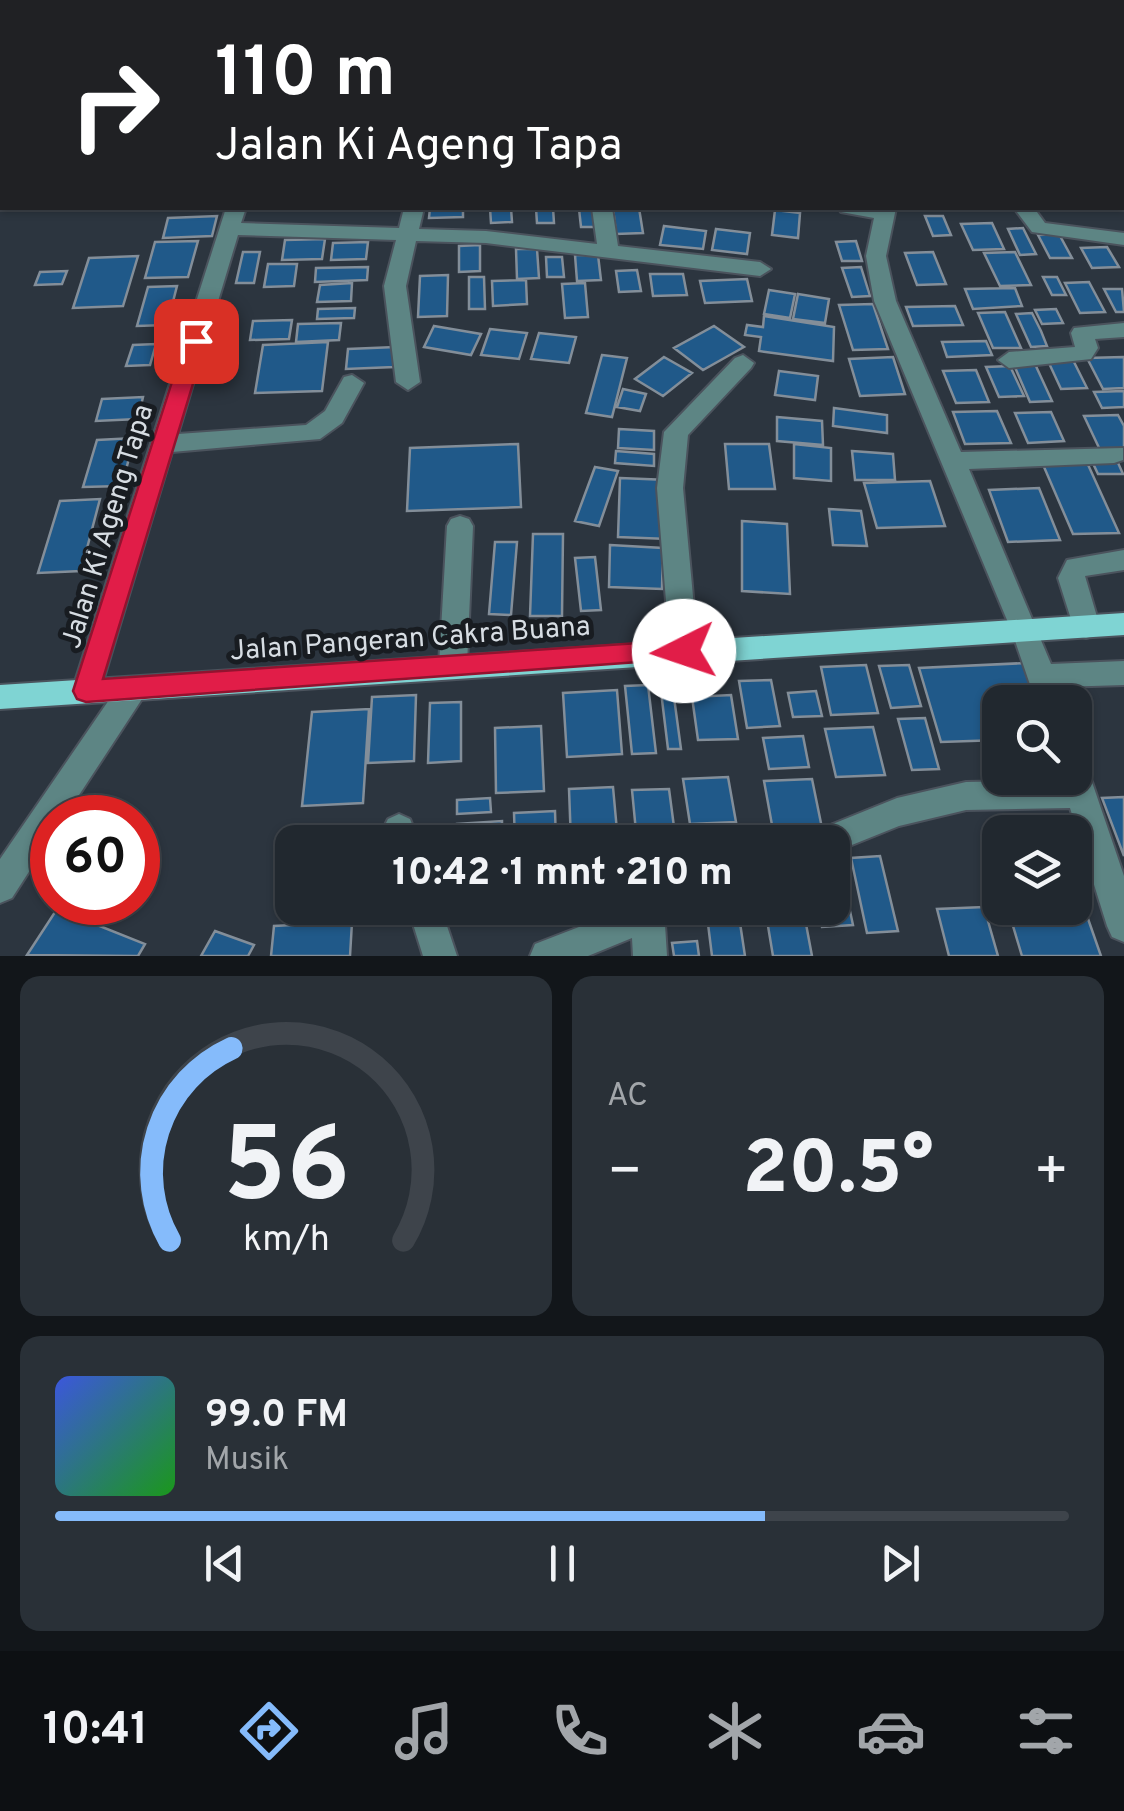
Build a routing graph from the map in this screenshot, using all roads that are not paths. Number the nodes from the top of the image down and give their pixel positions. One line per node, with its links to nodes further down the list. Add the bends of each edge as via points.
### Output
1 (414, 210): 6 (street)
2 (602, 210): 8 (street)
3 (885, 210): 17 (street, via 878,280)
4 (1026, 210): 7 (street, via 1039,228)
5 (233, 218): 6 (street); 15 (street, Jalan Ki Ageng Tapa)
6 (407, 236): 8 (street); 14 (street, via 395,286)
7 (1124, 239)
8 (608, 248): 9 (street)
9 (760, 269)
10 (1124, 330): 11 (street, via 1082,333 1083,354)
11 (1009, 360)
12 (743, 363): 23 (street, via 676,432 670,488)
13 (352, 382): 15 (street, via 334,417 310,434)
14 (408, 382)
15 (164, 444): 29 (street, Jalan Ki Ageng Tapa)
16 (1114, 454): 17 (street)
17 (954, 461): 22 (street)
18 (460, 526): 24 (street)
19 (1124, 560): 21 (street, via 1076,567 1070,578)
20 (1124, 624): 21 (main road, Jalan Pangeran Cakra Buana)
21 (1086, 626): 22 (main road, Jalan Pangeran Cakra Buana)
22 (1026, 632): 23 (main road, Jalan Pangeran Cakra Buana); 26 (street)
23 (684, 651): 24 (main road, Jalan Pangeran Cakra Buana)
24 (453, 665): 28 (main road, Jalan Pangeran Cakra Buana)
25 (1124, 672): 27 (street)
26 (1045, 685)
27 (1064, 685)
28 (132, 690): 29 (main road, Jalan Pangeran Cakra Buana); 34 (street)
29 (86, 691): 30 (main road, Jalan Pangeran Cakra Buana)
30 (0, 697)
31 (982, 794): 33 (street, via 896,812)
32 (1081, 795): 38 (street)
33 (850, 831)
34 (0, 887)
35 (430, 925): 39 (street)
36 (623, 925): 40 (street)
37 (656, 925): 41 (street)
38 (1124, 926)
39 (440, 956)
40 (547, 956)
41 (650, 956)

